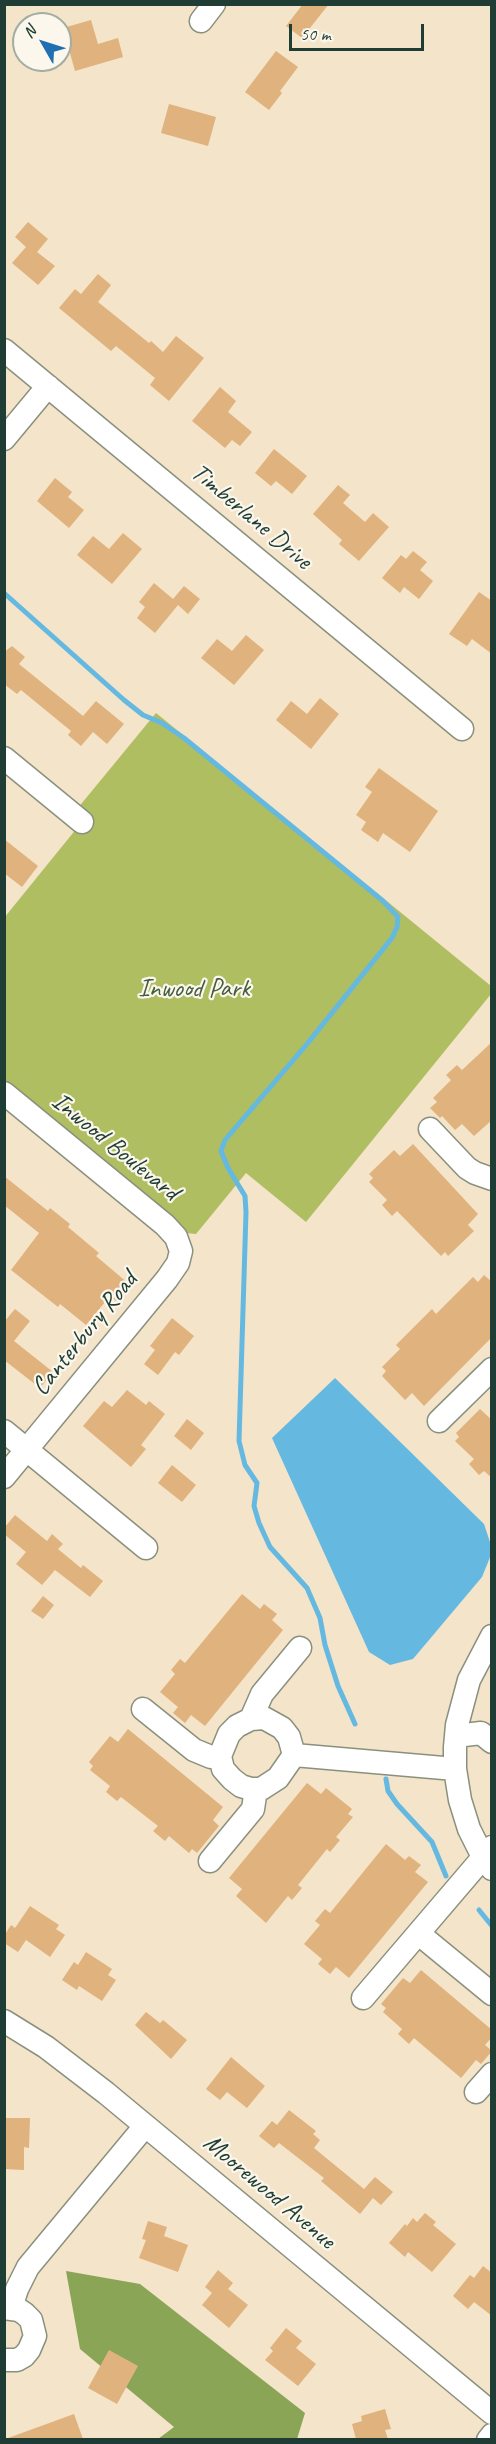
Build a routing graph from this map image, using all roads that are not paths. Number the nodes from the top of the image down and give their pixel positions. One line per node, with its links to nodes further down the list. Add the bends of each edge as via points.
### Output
1 (4, 350): 2 (street, Timberlane Drive)
2 (48, 386): 3 (street); 4 (street, Timberlane Drive)
3 (4, 439)
4 (462, 729)
5 (4, 758): 6 (street)
6 (82, 822)
7 (4, 1093): 10 (street, Inwood Boulevard, via 165,1225 176,1237)
8 (429, 1129): 9 (street, via 467,1168)
9 (492, 1179)
10 (180, 1251): 14 (street, Canterbury Road, via 178,1263 167,1280)
11 (492, 1369): 12 (street)
12 (439, 1421)
13 (4, 1431): 14 (street)
14 (27, 1450): 15 (street, Canterbury Road); 16 (street)
15 (4, 1477)
16 (146, 1548)
17 (492, 1636): 21 (street, via 469,1680)
18 (300, 1648): 20 (street, via 262,1694)
19 (143, 1709): 24 (street, via 194,1750)
20 (251, 1719): 23 (street, via 264,1718 282,1728); 24 (street, via 229,1734)
21 (456, 1736): 22 (street, via 481,1733); 25 (street)
22 (492, 1743)
23 (294, 1755): 25 (street); 26 (street, via 278,1778)
24 (220, 1756): 26 (street, via 223,1769 232,1779)
25 (455, 1769): 27 (street, via 469,1829)
26 (256, 1789): 28 (street, via 253,1809)
27 (489, 1858): 29 (street)
28 (210, 1861)
29 (419, 1934): 30 (street); 31 (street)
30 (492, 1994)
31 (363, 1998)
32 (4, 2021): 35 (street, Moorewood Avenue, via 65,2062)
33 (492, 2074): 34 (street)
34 (476, 2092)
35 (145, 2126): 36 (street, via 28,2267); 38 (street, Moorewood Avenue)
36 (8, 2308): 37 (street, via 19,2310 31,2320 35,2336 24,2356)
37 (4, 2360)
38 (492, 2413)
39 (492, 2435): 40 (street)
40 (488, 2439)

